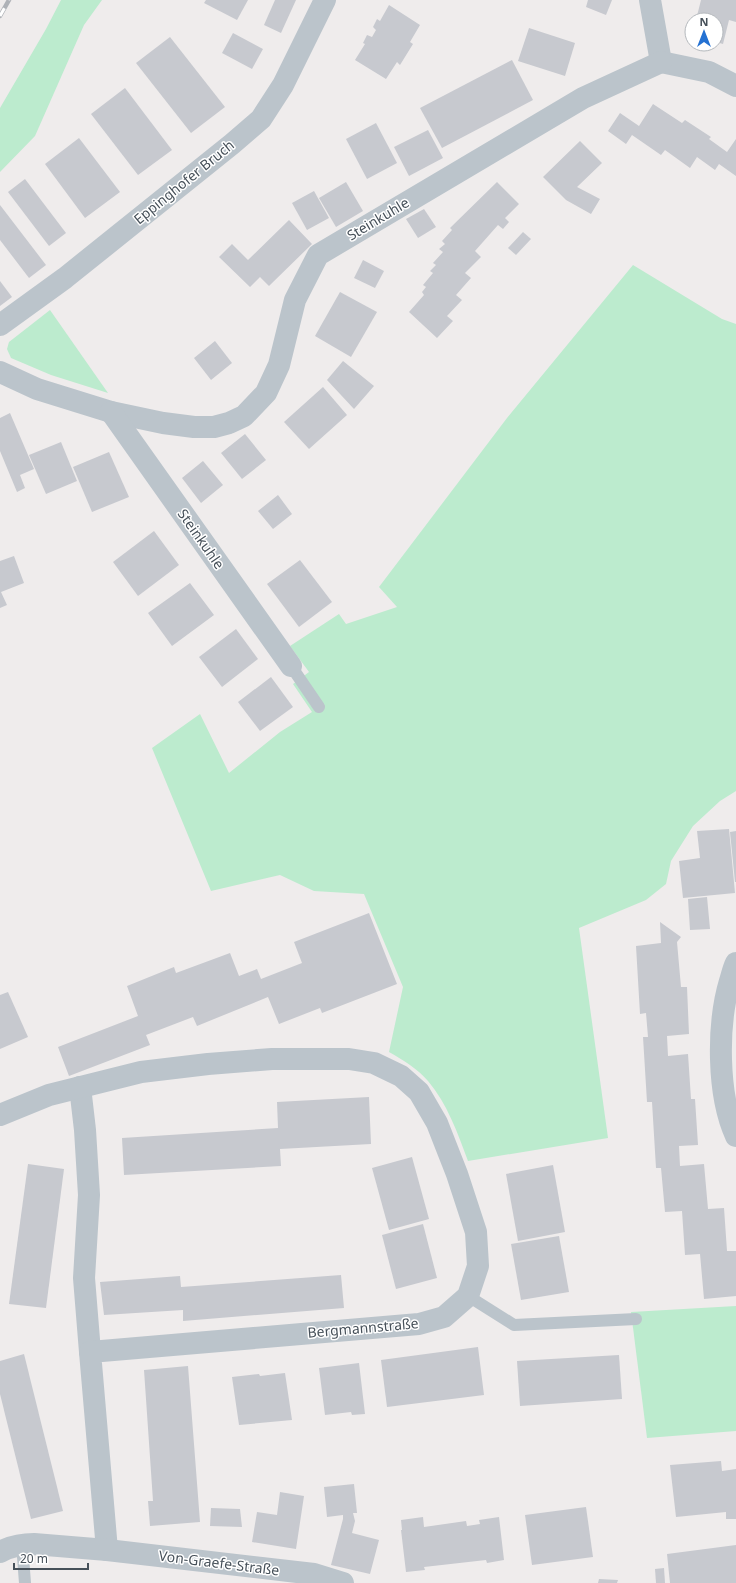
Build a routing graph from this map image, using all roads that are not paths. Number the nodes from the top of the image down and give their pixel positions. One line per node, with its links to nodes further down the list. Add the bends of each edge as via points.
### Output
1 (325, 0): 5 (street, Eppinghofer Bruch, via 283,86 261,119 65,278)
2 (650, 0): 3 (street)
3 (661, 62): 4 (street, via 709,72); 7 (street, Steinkuhle, via 583,98 318,255 295,300 279,365 271,384 261,399 244,416 214,427 194,427)
4 (736, 86)
5 (0, 326)
6 (0, 372): 7 (street, Steinkuhle, via 37,389)
7 (111, 412): 8 (street, Steinkuhle)
8 (291, 666): 9 (lane)
9 (319, 707)
10 (736, 963): 13 (street, via 725,1000 721,1033 723,1084 729,1118)
11 (80, 1087): 12 (street, via 49,1095); 14 (street, via 141,1072 272,1059 349,1059 374,1063 402,1076 419,1092 437,1123 476,1232 478,1266); 16 (street, via 90,1195 84,1278)
12 (0, 1115)
13 (736, 1136)
14 (468, 1296): 15 (lane, via 514,1325); 16 (street, Bergmannstraße, via 444,1317 420,1324)
15 (636, 1319)
16 (90, 1352): 18 (street)
17 (22, 1544): 18 (street, Von-Graefe-Straße); 19 (street, Von-Graefe-Straße); 20 (lane)
18 (107, 1550): 21 (street, Von-Graefe-Straße, via 314,1574)
19 (0, 1552)
20 (25, 1583)
21 (343, 1583)

